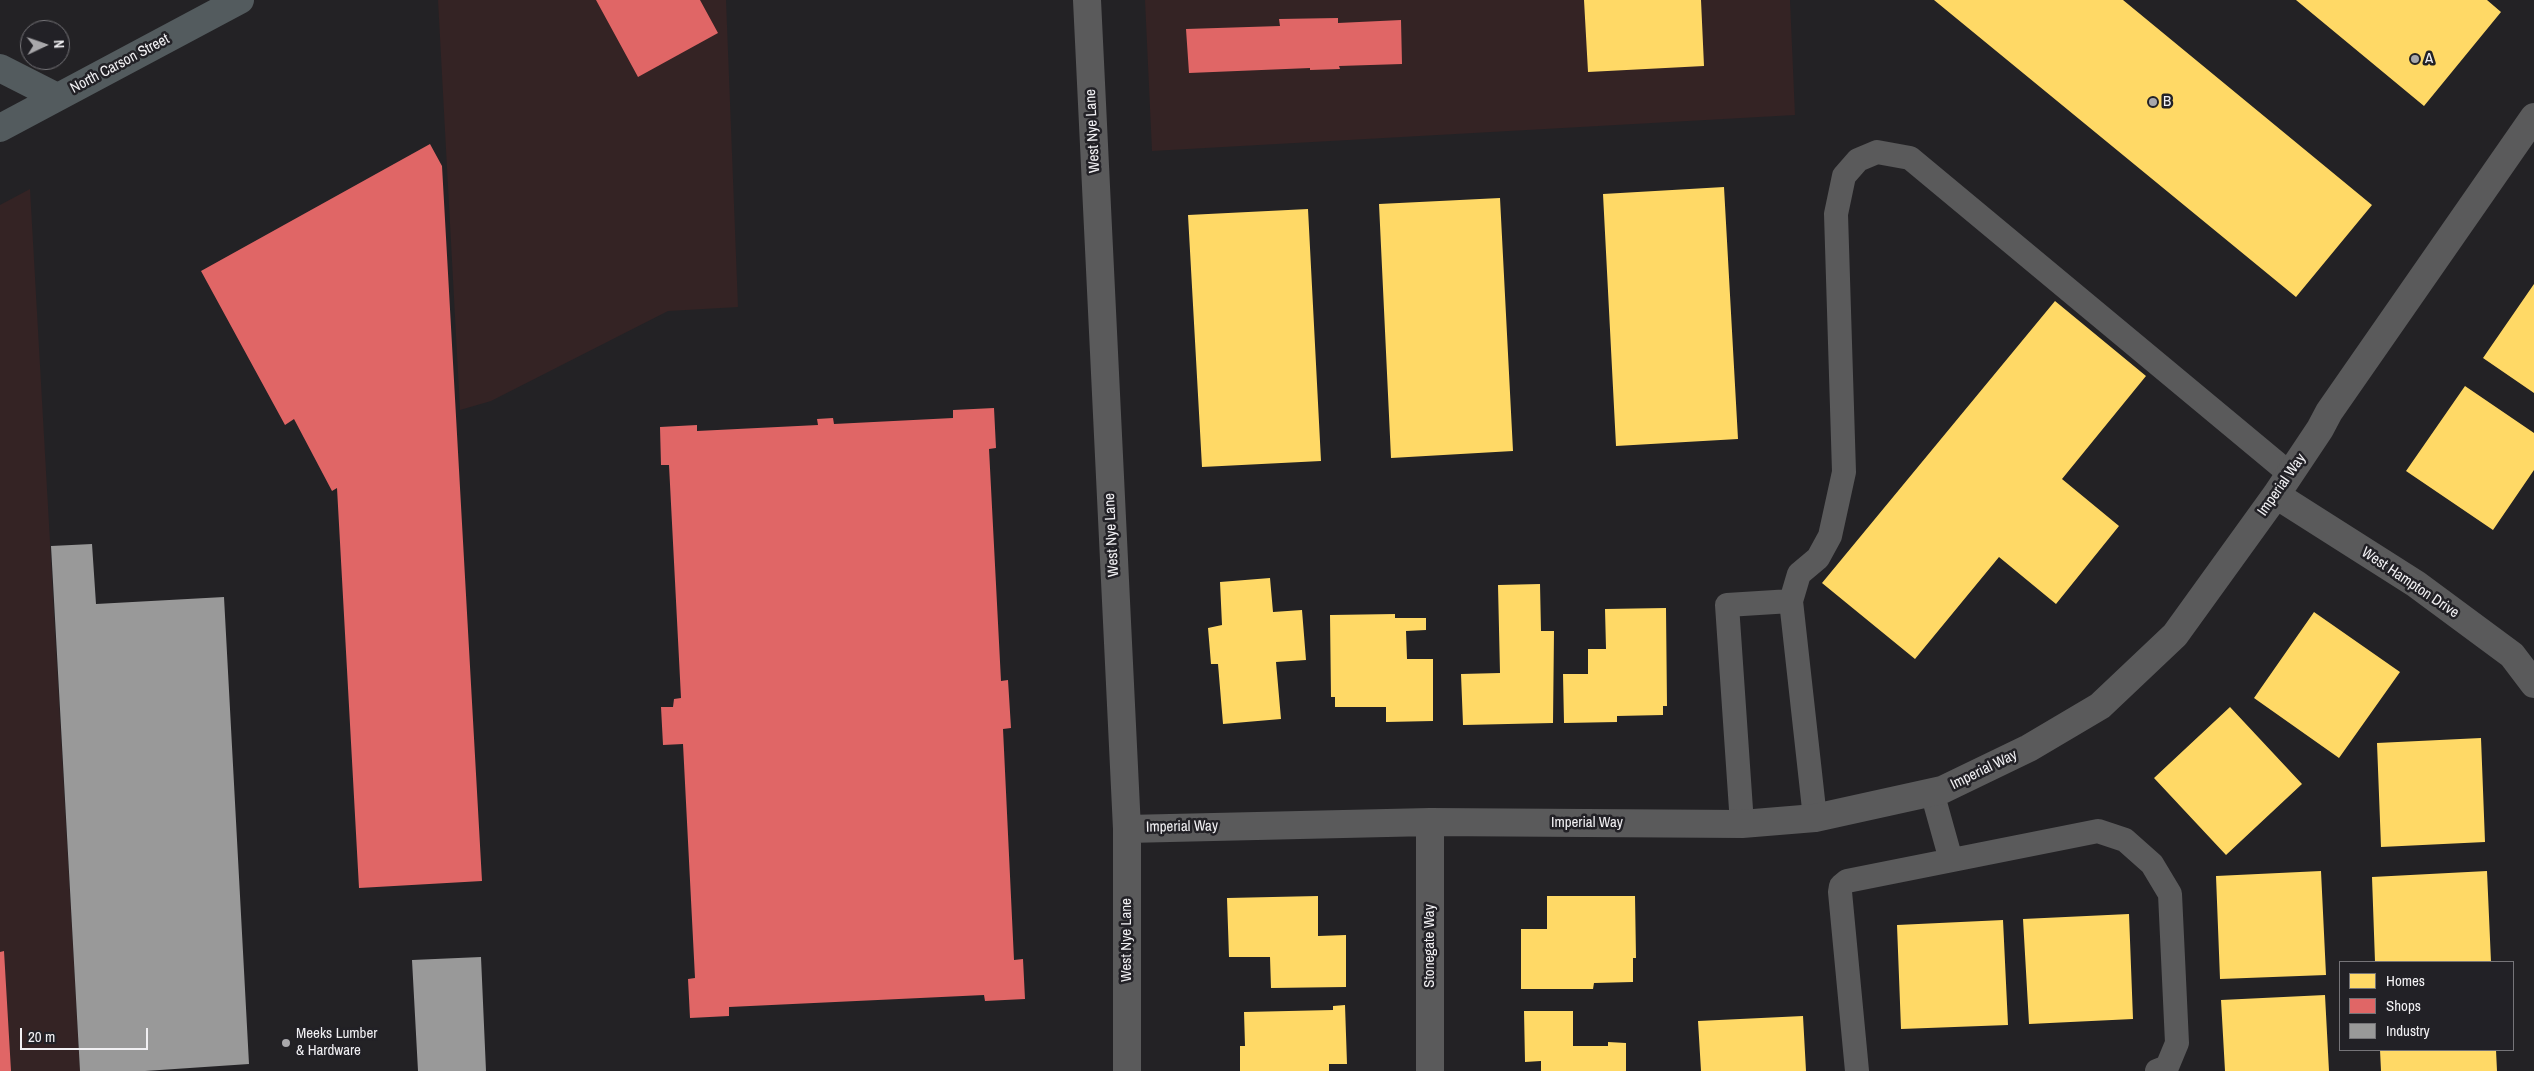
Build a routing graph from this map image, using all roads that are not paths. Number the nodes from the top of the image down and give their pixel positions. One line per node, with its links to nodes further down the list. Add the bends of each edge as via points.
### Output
1 (240, 0): 4 (main road, North Carson Street)
2 (1086, 0): 14 (street, West Nye Lane)
3 (0, 68): 4 (main road)
4 (57, 97): 6 (main road, North Carson Street)
5 (2534, 117): 7 (street, Imperial Way, via 2329,412)
6 (0, 128)
7 (2283, 484): 8 (lane, via 1910,158 1877,152 1858,160 1844,176 1836,214 1844,472 1830,536 1818,558 1799,574); 9 (street, West Hampton Drive, via 2512,655); 10 (street, Imperial Way, via 2175,635 2100,706 2029,748)
8 (1791, 601): 11 (lane); 13 (lane, via 1727,605)
9 (2534, 684)
10 (1932, 792): 11 (street, Imperial Way); 15 (lane)
11 (1815, 818): 13 (street, Imperial Way)
12 (1430, 822): 13 (street, Imperial Way); 14 (street, Imperial Way); 17 (street, Stonegate Way)
13 (1742, 824)
14 (1127, 829): 16 (street, West Nye Lane)
15 (1951, 860): 18 (lane, via 1847,881 1841,886); 19 (lane, via 2098,831 2125,840 2152,864 2170,894 2177,1043 2166,1067)
16 (1127, 1071)
17 (1430, 1071)
18 (1857, 1071)
19 (2157, 1071)

